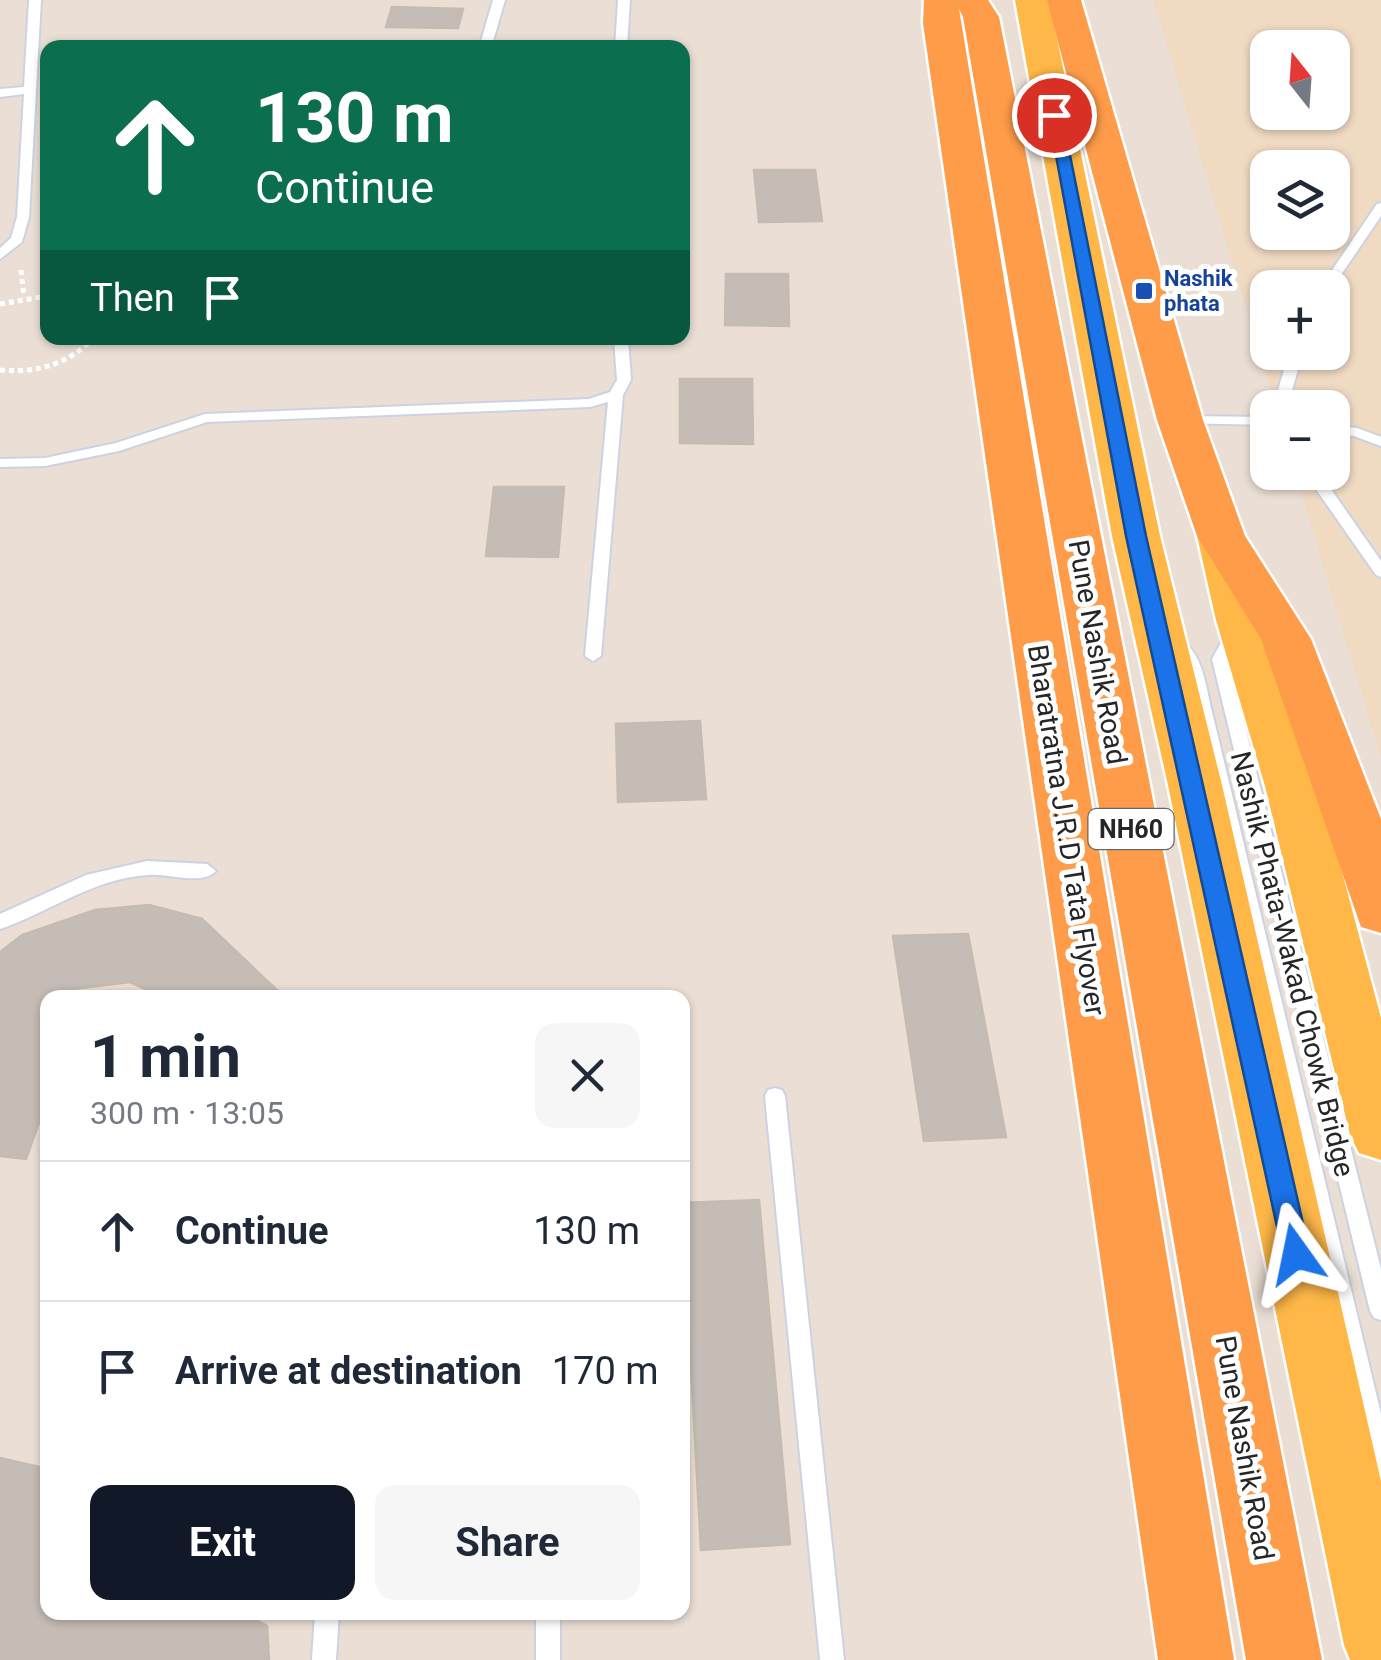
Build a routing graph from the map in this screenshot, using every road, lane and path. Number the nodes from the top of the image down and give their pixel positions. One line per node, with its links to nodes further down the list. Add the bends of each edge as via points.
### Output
1 (35, 0): 9 (lane)
2 (499, 0): 7 (lane)
3 (624, 0): 8 (lane)
4 (1032, 0): 28 (main road)
5 (1064, 0): 20 (highway)
6 (951, 8): 44 (highway, Bharatratna J.R.D Tata Flyover); 45 (highway, Pune Nashik Road / NH60, via 981,17)
7 (487, 40)
8 (622, 40)
9 (30, 90): 10 (lane); 12 (lane, via 23,218 17,239)
10 (0, 93)
11 (1381, 206): 13 (lane)
12 (0, 255)
13 (1338, 270)
14 (40, 297): 15 (path)
15 (0, 304)
16 (86, 345): 18 (path, via 57,364)
17 (622, 345): 19 (lane, via 624,380)
18 (0, 370)
19 (616, 395): 24 (lane, via 590,403 205,418 119,446 45,462); 30 (lane)
20 (1180, 420): 21 (lane); 26 (highway)
21 (1250, 421)
22 (1350, 431): 23 (lane)
23 (1381, 442)
24 (0, 463)
25 (1324, 490): 27 (lane)
26 (1221, 536): 29 (main road); 32 (highway, via 1286,639)
27 (1381, 572)
28 (1155, 616): 37 (lane, Nashik Phata-Wakad Chowk Bridge, via 1190,658); 40 (main road)
29 (1241, 620): 35 (main road, via 1292,786); 36 (lane, Nashik Phata-Wakad Chowk Bridge, via 1220,659)
30 (593, 656)
31 (207, 871): 33 (lane, via 147,868 92,880)
32 (1381, 912)
33 (0, 922)
34 (775, 1096): 43 (lane)
35 (1381, 1134)
36 (1381, 1311)
37 (1381, 1461)
38 (326, 1620): 41 (lane)
39 (548, 1620): 42 (lane)
40 (1381, 1645)
41 (324, 1660)
42 (548, 1660)
43 (832, 1660)
44 (1196, 1660)
45 (1284, 1660)

